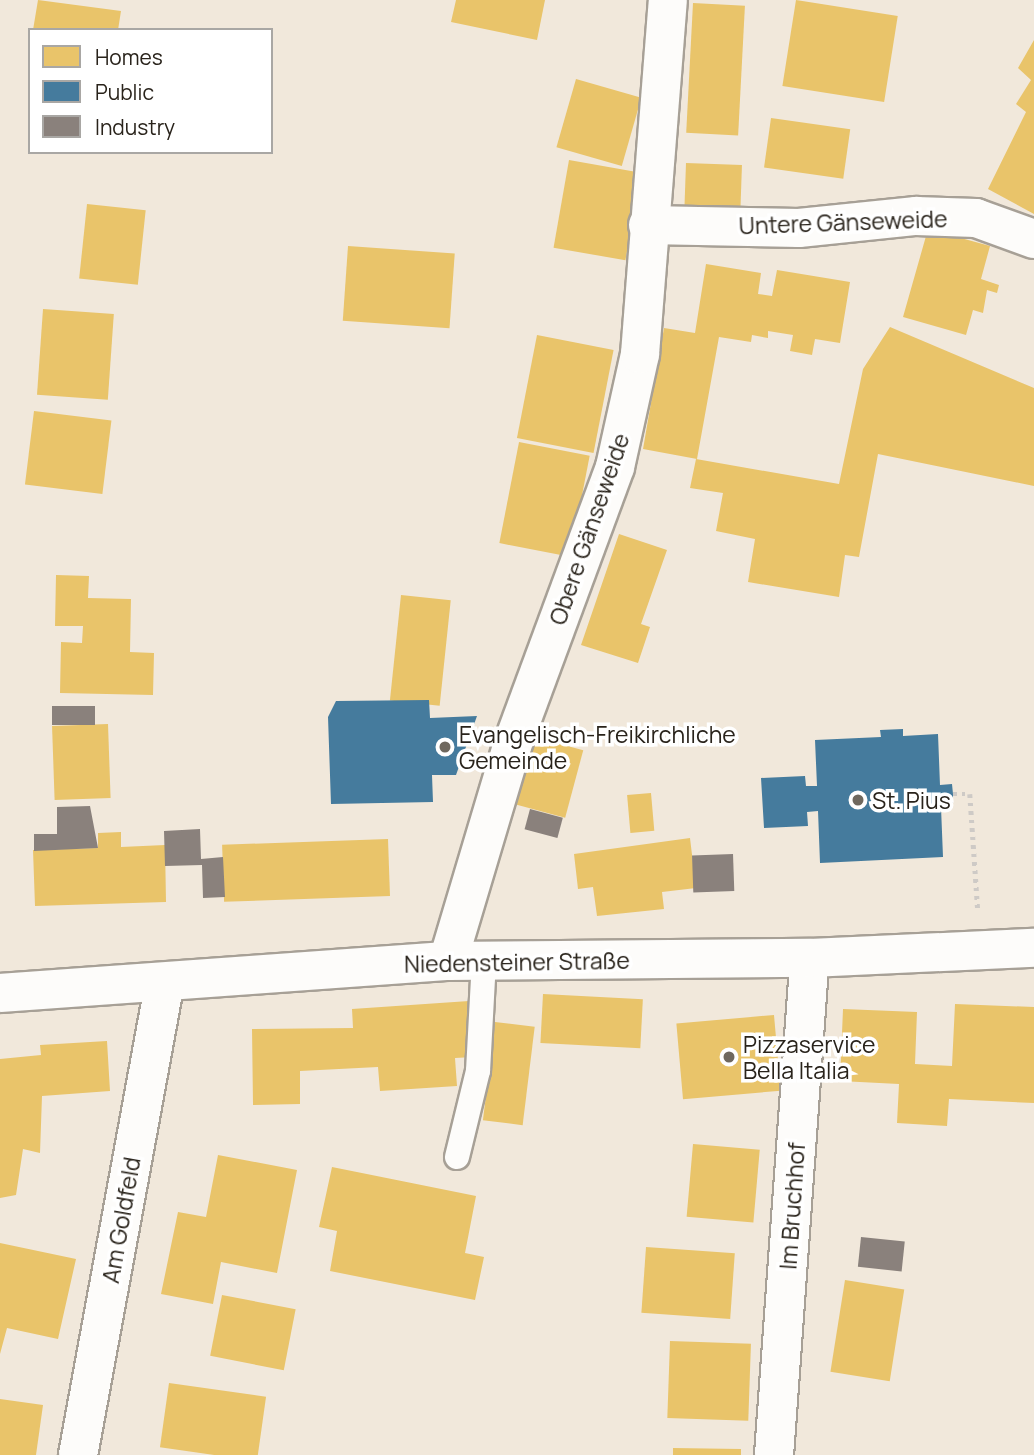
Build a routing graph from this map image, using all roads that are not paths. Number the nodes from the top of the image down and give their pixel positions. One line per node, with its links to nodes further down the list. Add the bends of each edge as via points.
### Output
1 (668, 0): 2 (street, Obere Gänseweide)
2 (648, 225): 3 (street, Untere Gänseweide, via 799,228 916,216 976,218); 6 (street, Obere Gänseweide, via 640,355 615,467 513,743)
3 (1034, 239)
4 (1034, 948): 5 (street, Niedensteiner Straße)
5 (810, 958): 6 (street, Niedensteiner Straße); 11 (street, Im Bruchhof)
6 (466, 961): 7 (street, Niedensteiner Straße); 9 (lane, via 478,1071)
7 (164, 985): 8 (street, Niedensteiner Straße); 10 (street, Am Goldfeld)
8 (0, 993)
9 (457, 1157)
10 (78, 1455)
11 (774, 1455)

